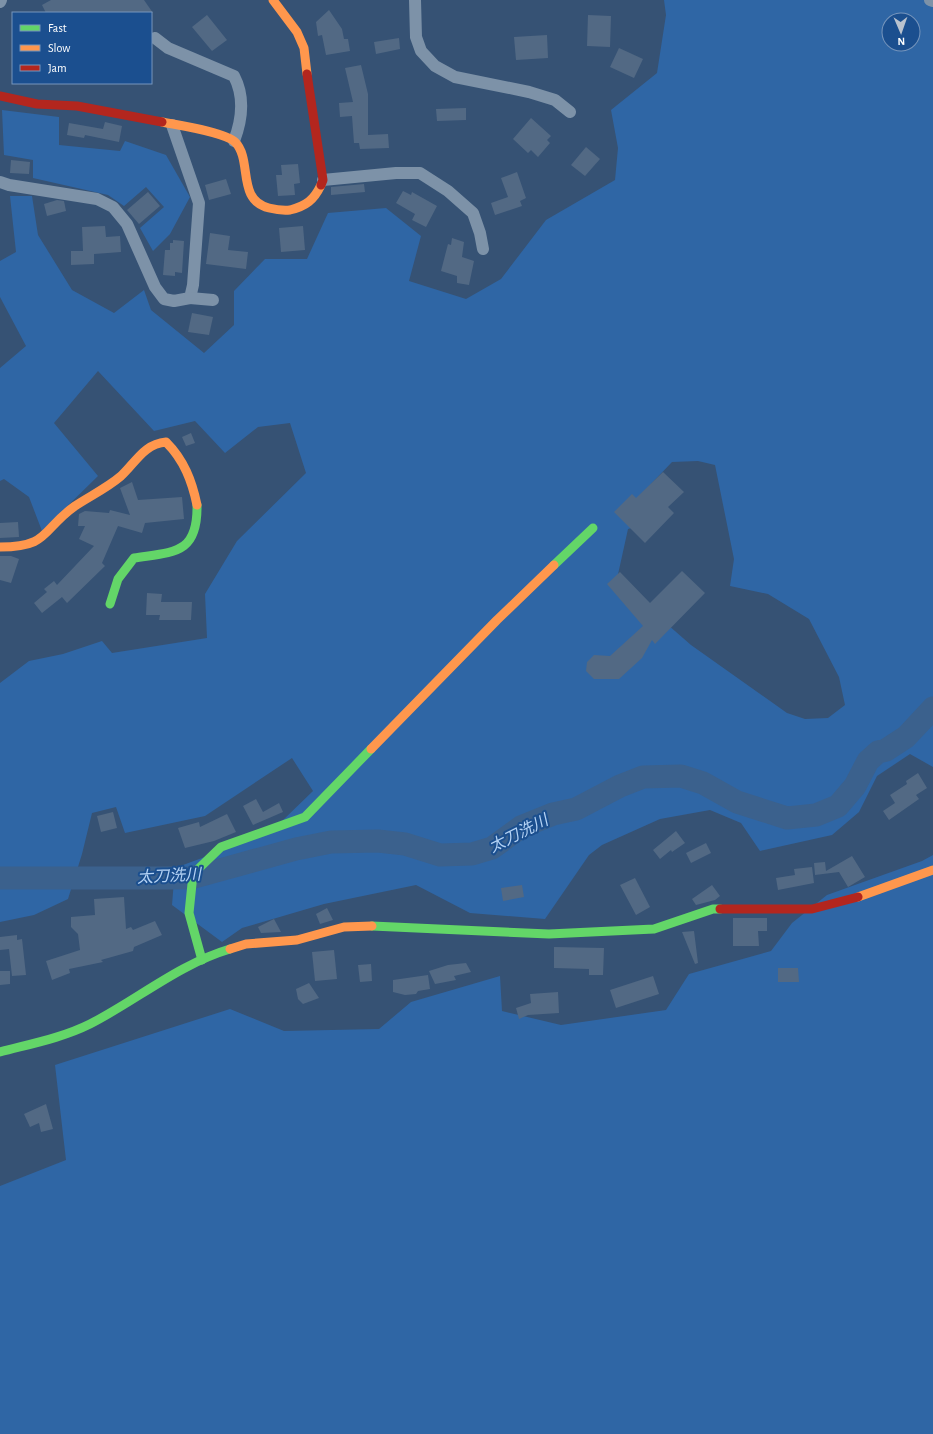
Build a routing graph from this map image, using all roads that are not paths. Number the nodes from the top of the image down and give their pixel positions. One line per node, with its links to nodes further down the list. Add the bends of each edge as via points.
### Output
1 (273, 0): 10 (street, via 297,32 304,48)
2 (415, 0): 7 (street, via 416,37 421,51 435,66 455,77 555,100)
3 (930, 0): 4 (street)
4 (933, 1)
5 (155, 38): 9 (street, via 168,48 234,76 241,99 241,117)
6 (0, 96): 8 (street, via 37,104 77,106)
7 (570, 112)
8 (172, 125): 9 (street, via 210,132); 13 (street, via 199,203)
9 (234, 141): 10 (street, via 240,149 248,188 253,199 265,207 282,211 303,207 315,197)
10 (324, 180): 12 (street, via 420,173 448,190 473,213)
11 (0, 182): 13 (street, via 97,199 113,207 127,224 155,287 164,299 174,301)
12 (483, 249)
13 (190, 298): 14 (street)
14 (212, 300)
15 (593, 528): 19 (street, via 497,620 305,817 221,847 194,874 189,913)
16 (0, 547): 17 (street, via 22,547 34,543 51,531 66,513 126,472 141,453 155,442 166,442 176,450 194,487 198,508 192,537 186,545 171,551 134,558 118,577)
17 (110, 604)
18 (933, 870): 19 (street, via 812,909 713,909 654,929 549,934 344,926 297,940 246,944)
19 (202, 960): 20 (street, via 90,1024 59,1037)
20 (0, 1052)

